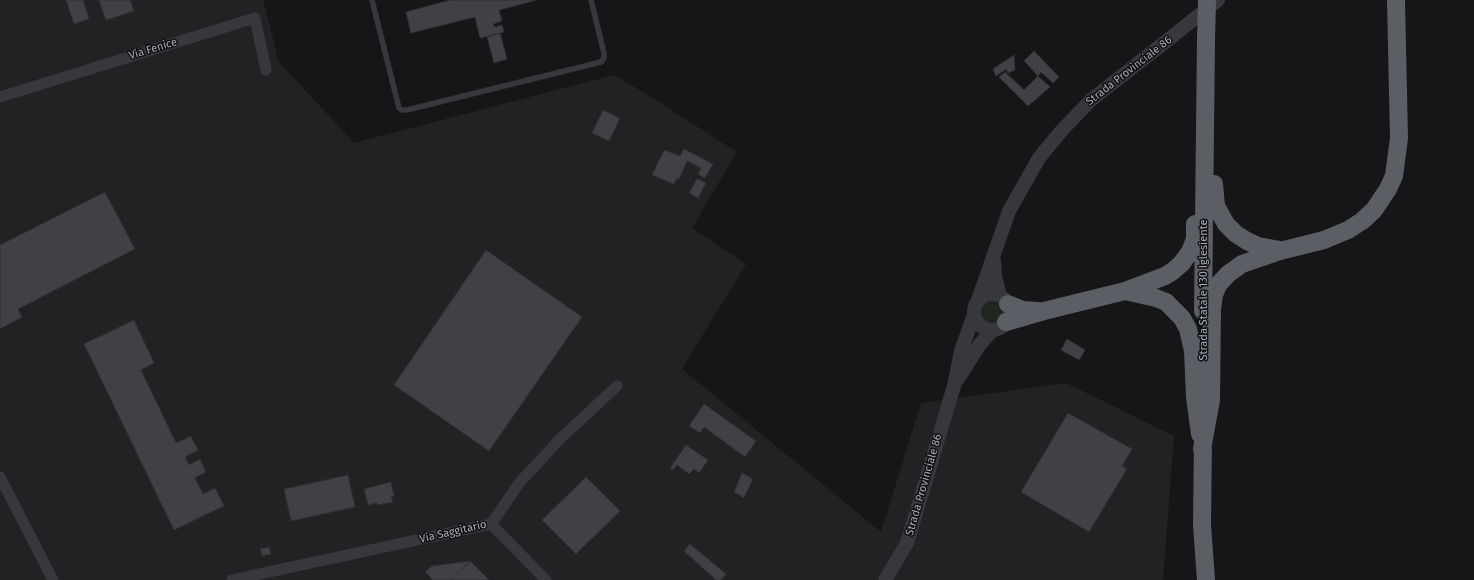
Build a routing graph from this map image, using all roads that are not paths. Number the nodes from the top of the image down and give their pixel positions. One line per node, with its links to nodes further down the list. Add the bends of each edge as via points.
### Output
1 (372, 0): 2 (lane, via 399,108 407,110 601,62 604,53)
2 (591, 0)
3 (1207, 0): 8 (highway, Strada Statale 130 Iglesiente, bridge)
4 (1218, 0): 10 (street, Strada Provinciale 86, via 1091,100 1063,129 1040,158 1009,211)
5 (1396, 0): 9 (highway, via 1399,138 1394,176 1388,190 1374,210 1348,230 1324,240)
6 (266, 70): 7 (street, Via Fenice, via 255,18)
7 (0, 97)
8 (1205, 110): 9 (highway, via 1213,150 1214,197 1220,215 1236,234 1247,241); 11 (highway, via 1197,150 1195,239 1190,252 1181,264 1165,276); 19 (highway, Strada Statale 130 Iglesiente)
9 (1280, 250): 19 (highway, via 1235,268 1218,285 1214,295 1211,400)
10 (994, 255): 12 (street, Strada Provinciale 86); 13 (street, Strada Provinciale 86, via 995,276)
11 (1125, 291): 14 (highway); 19 (highway, via 1166,302 1185,324 1193,351 1195,397)
12 (978, 300): 13 (street, via 988,294); 15 (street)
13 (1004, 300): 14 (highway, via 1023,310); 16 (street, via 1010,313)
14 (1044, 311): 16 (highway)
15 (974, 315): 16 (street, via 979,324 988,329); 18 (street, Strada Provinciale 86, via 961,351)
16 (999, 326): 18 (street, Strada Provinciale 86, via 980,344)
17 (617, 386): 21 (street, Via Saggitario, via 560,439 520,482)
18 (954, 386): 25 (street, Strada Provinciale 86, via 907,543)
19 (1202, 449): 26 (highway, Strada Statale 130 Iglesiente, via 1202,525)
20 (0, 477): 22 (street)
21 (491, 524): 23 (street, Via Saggitario); 24 (street)
22 (53, 580)
23 (232, 580)
24 (546, 580)
25 (885, 580)
26 (1206, 580)

